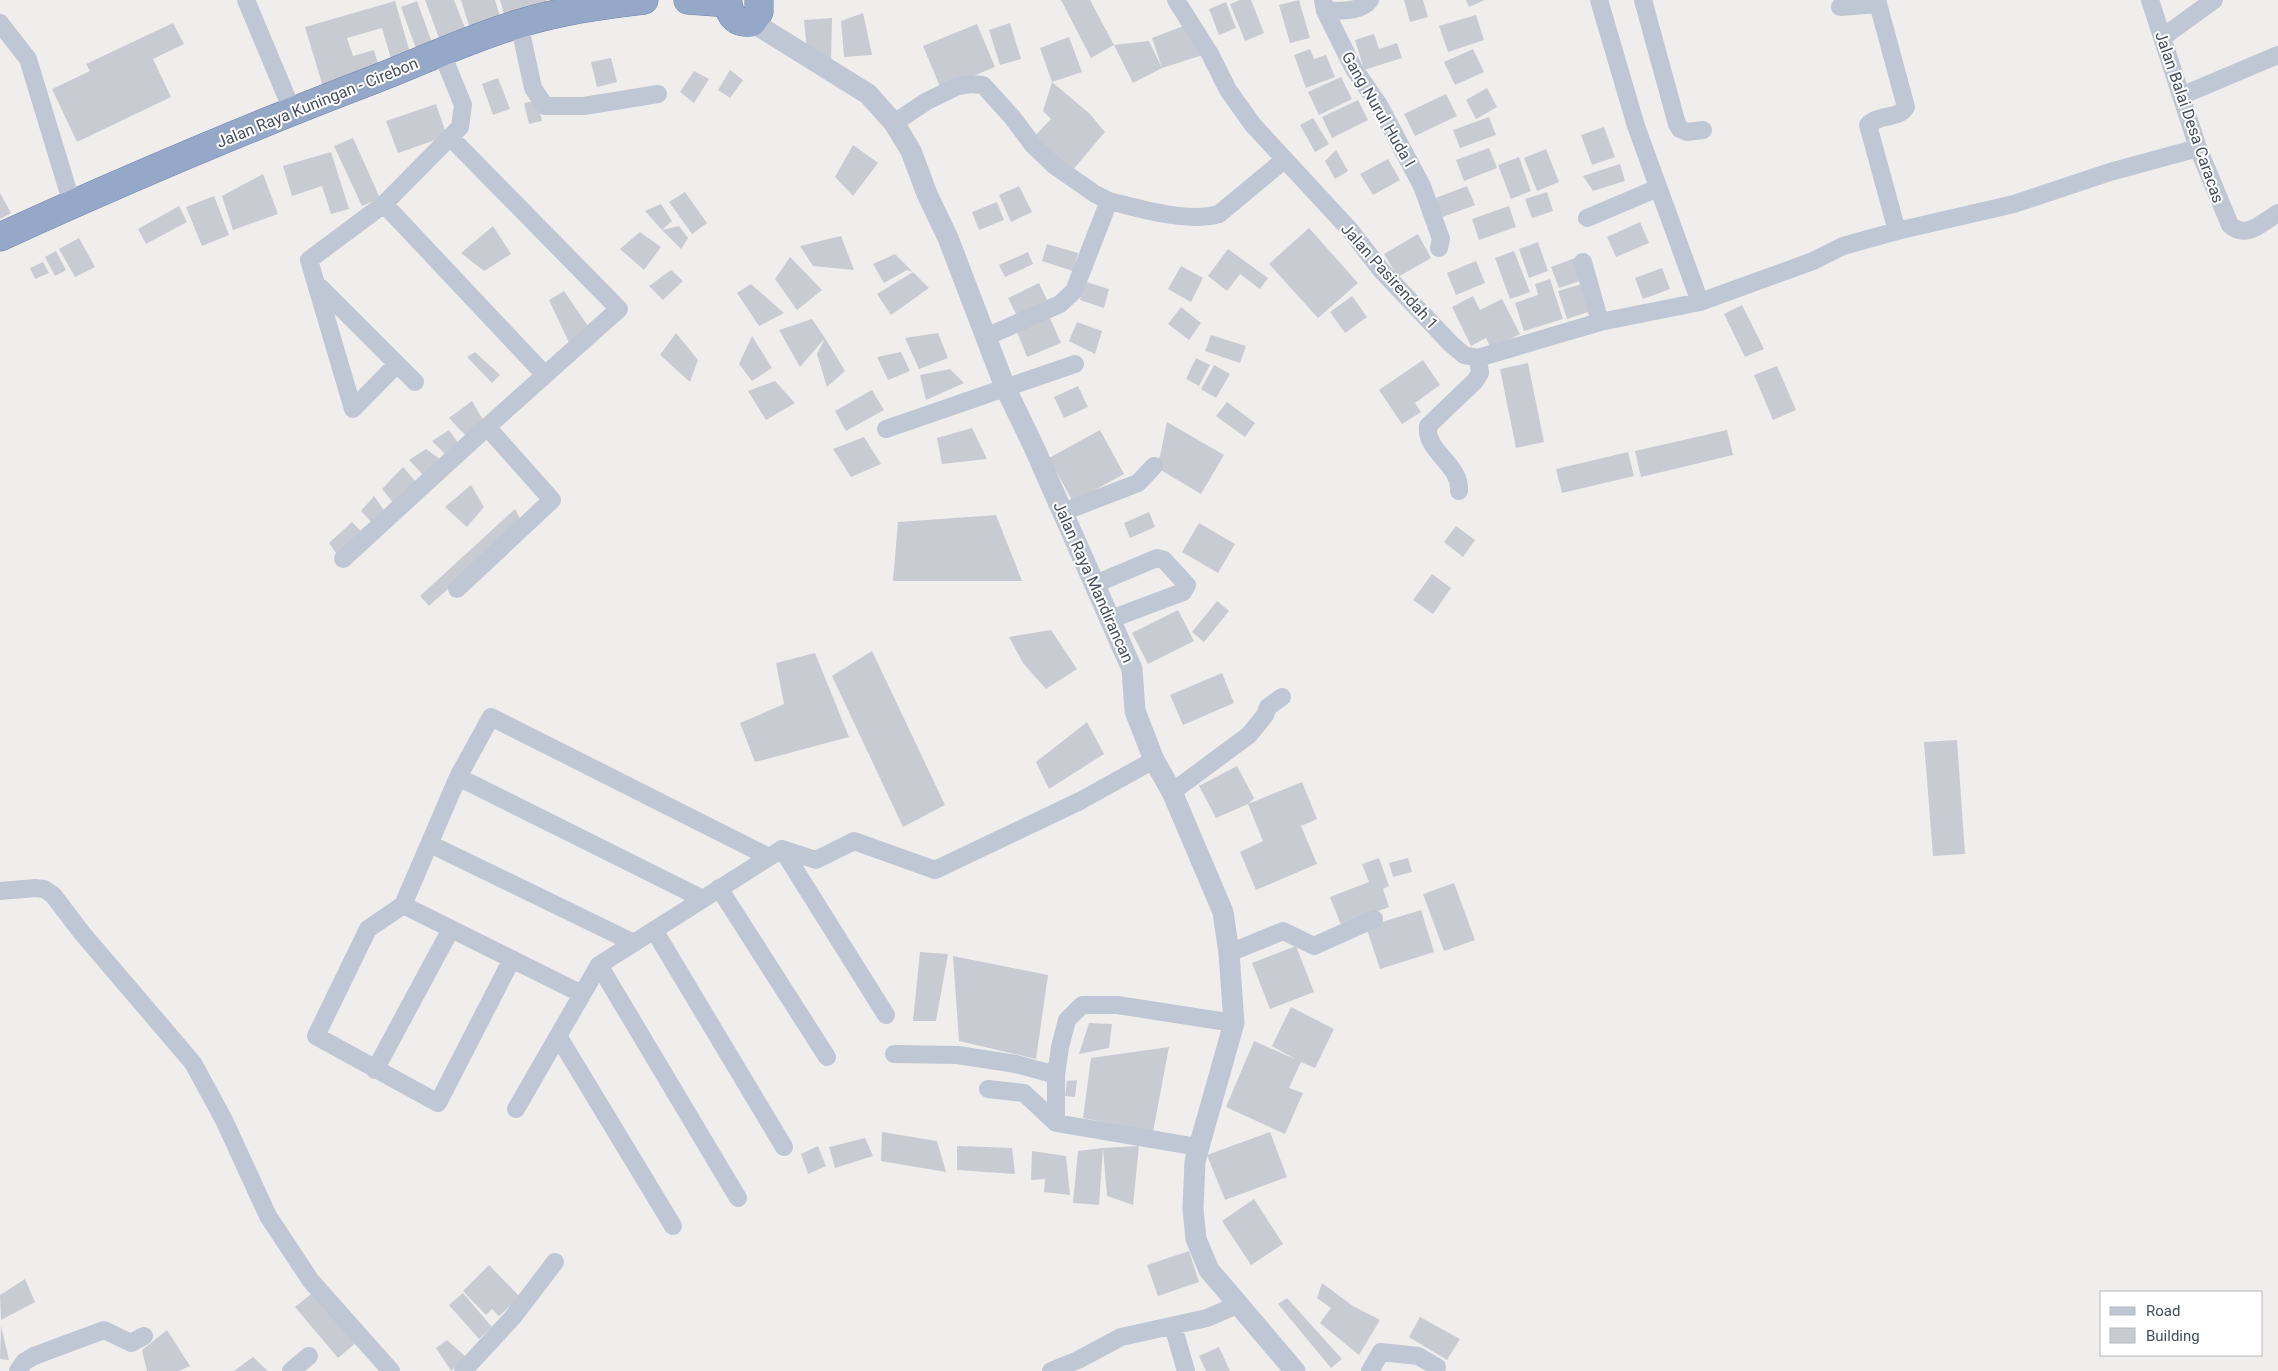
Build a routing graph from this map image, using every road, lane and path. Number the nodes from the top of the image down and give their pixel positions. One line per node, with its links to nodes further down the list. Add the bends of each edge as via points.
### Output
1 (246, 0): 22 (street)
2 (644, 0): 16 (highway, Jalan Raya Kuningan - Cirebon, via 588,7)
3 (688, 0): 10 (highway)
4 (1176, 0): 27 (street, Jalan Pasirendah 1, via 1228,90)
5 (1370, 0): 12 (street, via 1355,9)
6 (1599, 0): 28 (street)
7 (1643, 0): 24 (street, via 1677,124 1687,132)
8 (2150, 0): 17 (street, Jalan Balai Desa Caracas)
9 (2214, 0): 17 (street)
10 (729, 2): 14 (highway, Jalan Raya Mandirancan, via 730,14 735,20 746,23)
11 (1878, 2): 13 (street); 34 (street, via 1906,107 1902,112 1874,119 1868,125)
12 (1324, 6): 36 (street, Gang Nurul Huda I, via 1354,69 1379,105 1422,186 1441,239)
13 (1840, 7)
14 (755, 11): 23 (street, Jalan Raya Mandirancan, via 868,94)
15 (0, 23): 30 (street, via 28,60)
16 (519, 23): 18 (highway, Jalan Raya Kuningan - Cirebon); 20 (street, via 533,88 545,106 584,106)
17 (2163, 37): 21 (street, Jalan Balai Desa Caracas)
18 (441, 51): 22 (highway, Jalan Raya Kuningan - Cirebon); 25 (street, via 463,105 460,127)
19 (2278, 55): 21 (street)
20 (658, 94)
21 (2183, 95): 26 (street, Jalan Balai Desa Caracas)
22 (292, 110): 30 (highway, Jalan Raya Kuningan - Cirebon)
23 (894, 123): 29 (street, via 958,86 982,85 1044,156); 41 (street, Jalan Raya Mandirancan, via 948,238)
24 (1703, 130)
25 (450, 137): 31 (street); 45 (street, via 619,309)
26 (2198, 148): 32 (street, Jalan Balai Desa Caracas, via 2220,205 2236,230 2248,232); 34 (street, via 2110,172 2014,204)
27 (1284, 160): 29 (street, via 1219,214 1207,218 1149,212); 42 (street, Jalan Pasirendah 1, via 1451,344 1464,355)
28 (1658, 188): 33 (street); 39 (street)
29 (1109, 201): 41 (street, via 1074,291 1068,298)
30 (72, 204): 35 (highway, Jalan Raya Kuningan - Cirebon)
31 (384, 204): 38 (street, via 309,260); 45 (street)
32 (2278, 213)
33 (1587, 218)
34 (1897, 231): 39 (street, via 1843,246 1813,261)
35 (0, 237)
36 (1439, 248)
37 (1583, 262): 40 (street)
38 (318, 286): 43 (street); 43 (street, via 353,410)
39 (1700, 302): 40 (street)
40 (1600, 322): 42 (street)
41 (986, 337): 47 (street, Jalan Raya Mandirancan)
42 (1478, 358): 51 (street, via 1480,372 1476,380 1428,426 1429,439 1450,464 1459,483)
43 (397, 364): 46 (street)
44 (1074, 364): 47 (street)
45 (545, 375): 48 (street)
46 (415, 382)
47 (1005, 387): 49 (street); 52 (street, Jalan Raya Mandirancan)
48 (487, 427): 53 (street); 55 (street, via 552,500)
49 (886, 430)
50 (1154, 466): 52 (street, via 1138,483)
51 (1459, 491)
52 (1063, 512): 54 (street, Jalan Raya Mandirancan)
53 (343, 558)
54 (1095, 584): 56 (street, Jalan Raya Mandirancan); 56 (street, via 1157,558 1164,560 1187,585 1183,592)
55 (456, 589)
56 (1111, 619): 58 (street, Jalan Raya Mandirancan, via 1132,669 1135,711)
57 (1282, 697): 60 (street, via 1268,707 1249,735)
58 (1154, 760): 60 (street, Jalan Raya Mandirancan); 62 (street, via 1080,802 935,870 854,841 816,860)
59 (458, 777): 61 (street); 62 (street, via 491,717); 65 (street)
60 (1172, 792): 71 (street, Jalan Raya Mandirancan, via 1223,912)
61 (430, 844): 66 (street); 70 (street)
62 (775, 853): 63 (street); 75 (street)
63 (719, 888): 65 (street); 79 (street)
64 (0, 891): 97 (street, via 35,888 53,895 193,1063 224,1120 268,1216 312,1281)
65 (703, 899): 69 (street)
66 (403, 904): 68 (street); 80 (street, via 368,928 316,1036)
67 (1374, 919): 71 (street, via 1314,946 1283,931)
68 (451, 928): 72 (street); 80 (street)
69 (654, 930): 70 (street); 85 (street)
70 (634, 943): 73 (street)
71 (1229, 953): 76 (street, Jalan Raya Mandirancan)
72 (512, 959): 74 (street); 80 (street, via 438,1104)
73 (599, 965): 74 (street); 87 (street)
74 (582, 994): 77 (street)
75 (886, 1015)
76 (1234, 1023): 81 (street, via 1117,1005 1082,1005 1067,1020); 86 (street, Jalan Raya Mandirancan)
77 (558, 1036): 83 (street); 88 (street)
78 (894, 1054): 81 (street, via 958,1055 1016,1064)
79 (827, 1057)
80 (375, 1070)
81 (1056, 1076): 84 (street)
82 (988, 1089): 84 (street, via 1024,1093)
83 (516, 1109)
84 (1056, 1123): 86 (street)
85 (784, 1147)
86 (1198, 1147): 90 (street, Jalan Raya Mandirancan, via 1193,1209 1196,1239 1209,1270)
87 (738, 1198)
88 (673, 1226)
89 (555, 1262): 98 (street, via 513,1317)
90 (1237, 1306): 91 (street, via 1207,1318); 101 (street, Jalan Raya Mandirancan)
91 (1173, 1326): 99 (street, via 1120,1337); 100 (street)
92 (144, 1336): 95 (street, via 131,1343 104,1330 34,1356)
93 (309, 1356): 96 (street)
94 (1437, 1367): 102 (street, via 1418,1356 1381,1352)
95 (18, 1371)
96 (291, 1371)
97 (390, 1371)
98 (463, 1371)
99 (1052, 1371)
100 (1186, 1371)
101 (1294, 1371)
102 (1370, 1371)

